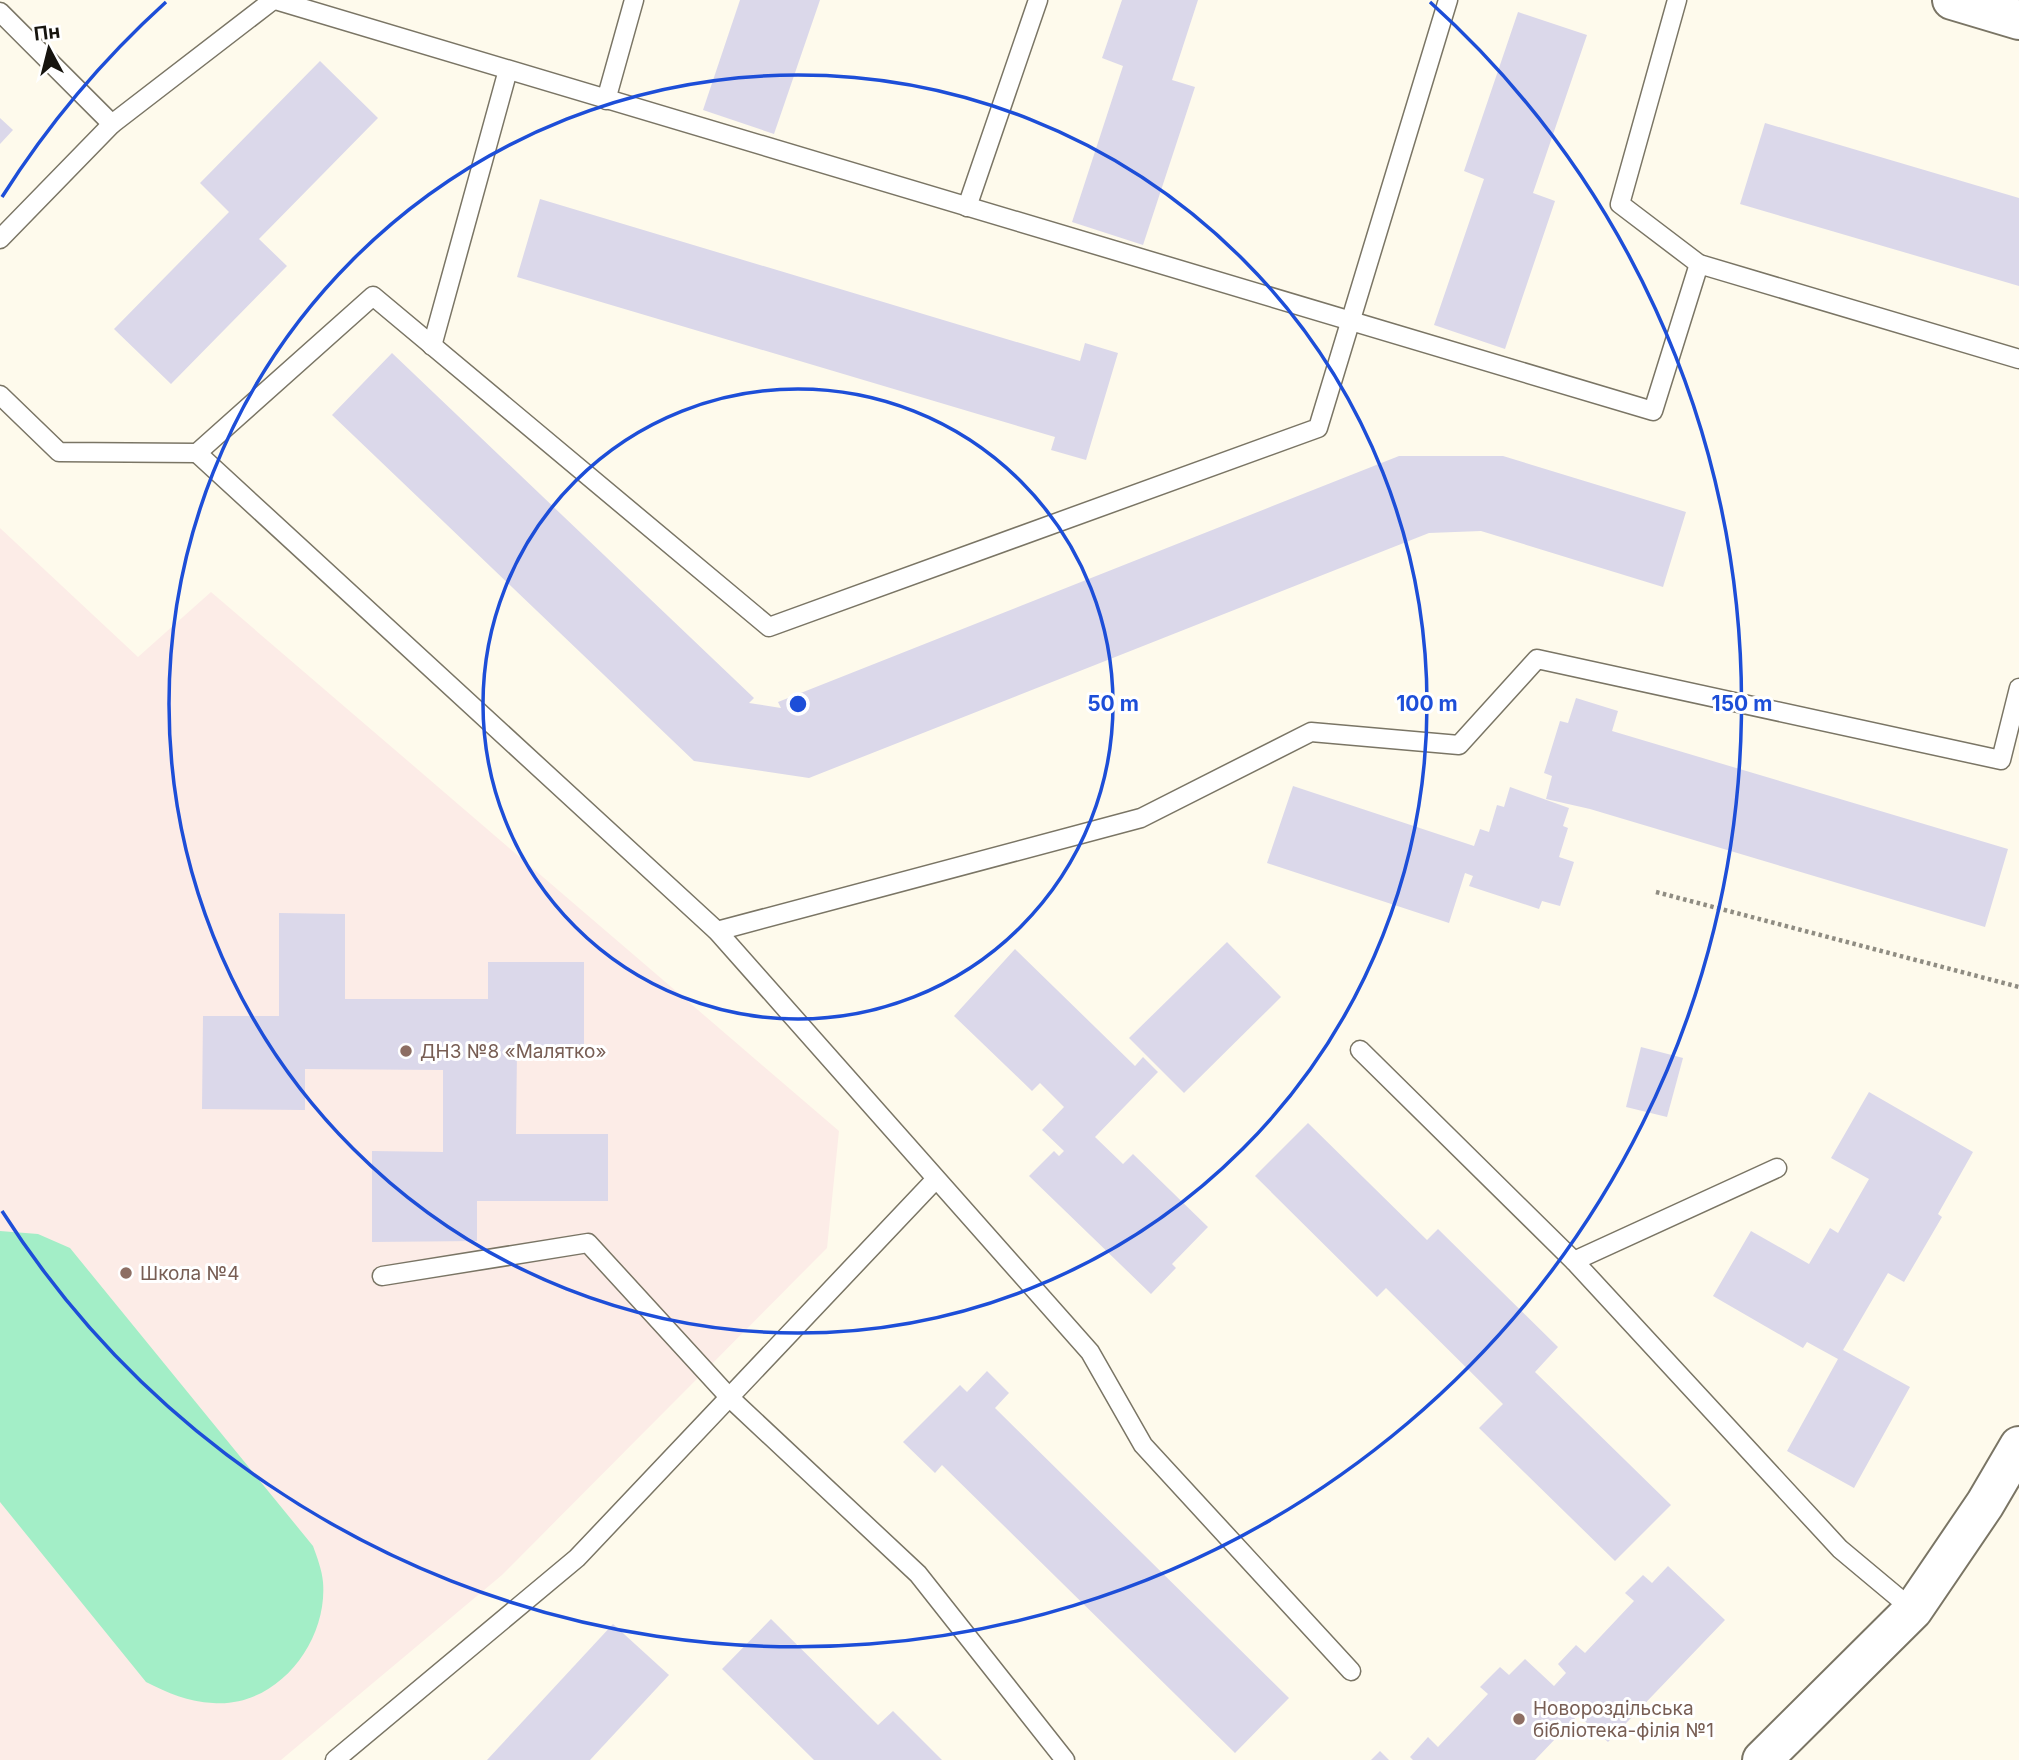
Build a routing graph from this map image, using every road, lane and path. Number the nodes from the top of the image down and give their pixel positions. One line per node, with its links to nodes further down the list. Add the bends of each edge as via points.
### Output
1 (274, 0): 9 (lane); 11 (lane)
2 (634, 0): 10 (lane)
3 (1038, 0): 12 (lane)
4 (1448, 0): 15 (lane)
5 (1676, 0): 14 (lane, via 1620,204)
6 (1951, 0): 8 (street)
7 (0, 12): 11 (lane)
8 (2019, 20)
9 (508, 70): 10 (lane); 16 (lane)
10 (607, 100): 12 (lane)
11 (112, 124): 13 (lane)
12 (968, 207): 15 (lane)
13 (0, 239)
14 (1699, 264): 15 (lane, via 1653,411); 17 (lane)
15 (1349, 321): 16 (lane, via 1318,428 769,627)
16 (432, 346): 19 (lane, via 373,296)
17 (2019, 359)
18 (0, 395): 19 (lane, via 59,452)
19 (197, 453): 22 (lane)
20 (2019, 688): 22 (lane, via 2001,760 1537,659 1459,745 1311,732 1141,818)
21 (1656, 892): 23 (path)
22 (717, 931): 26 (lane)
23 (2019, 987)
24 (1360, 1050): 27 (lane)
25 (1777, 1168): 27 (lane)
26 (935, 1180): 29 (lane); 32 (lane, via 1090,1352 1143,1445)
27 (1574, 1261): 31 (lane, via 1840,1549)
28 (382, 1276): 29 (lane, via 588,1243)
29 (730, 1398): 33 (lane, via 577,1559); 34 (lane, via 918,1574)
30 (2019, 1446): 31 (street)
31 (1913, 1610): 35 (street)
32 (1351, 1671)
33 (335, 1760)
34 (1065, 1760)
35 (1762, 1760)

